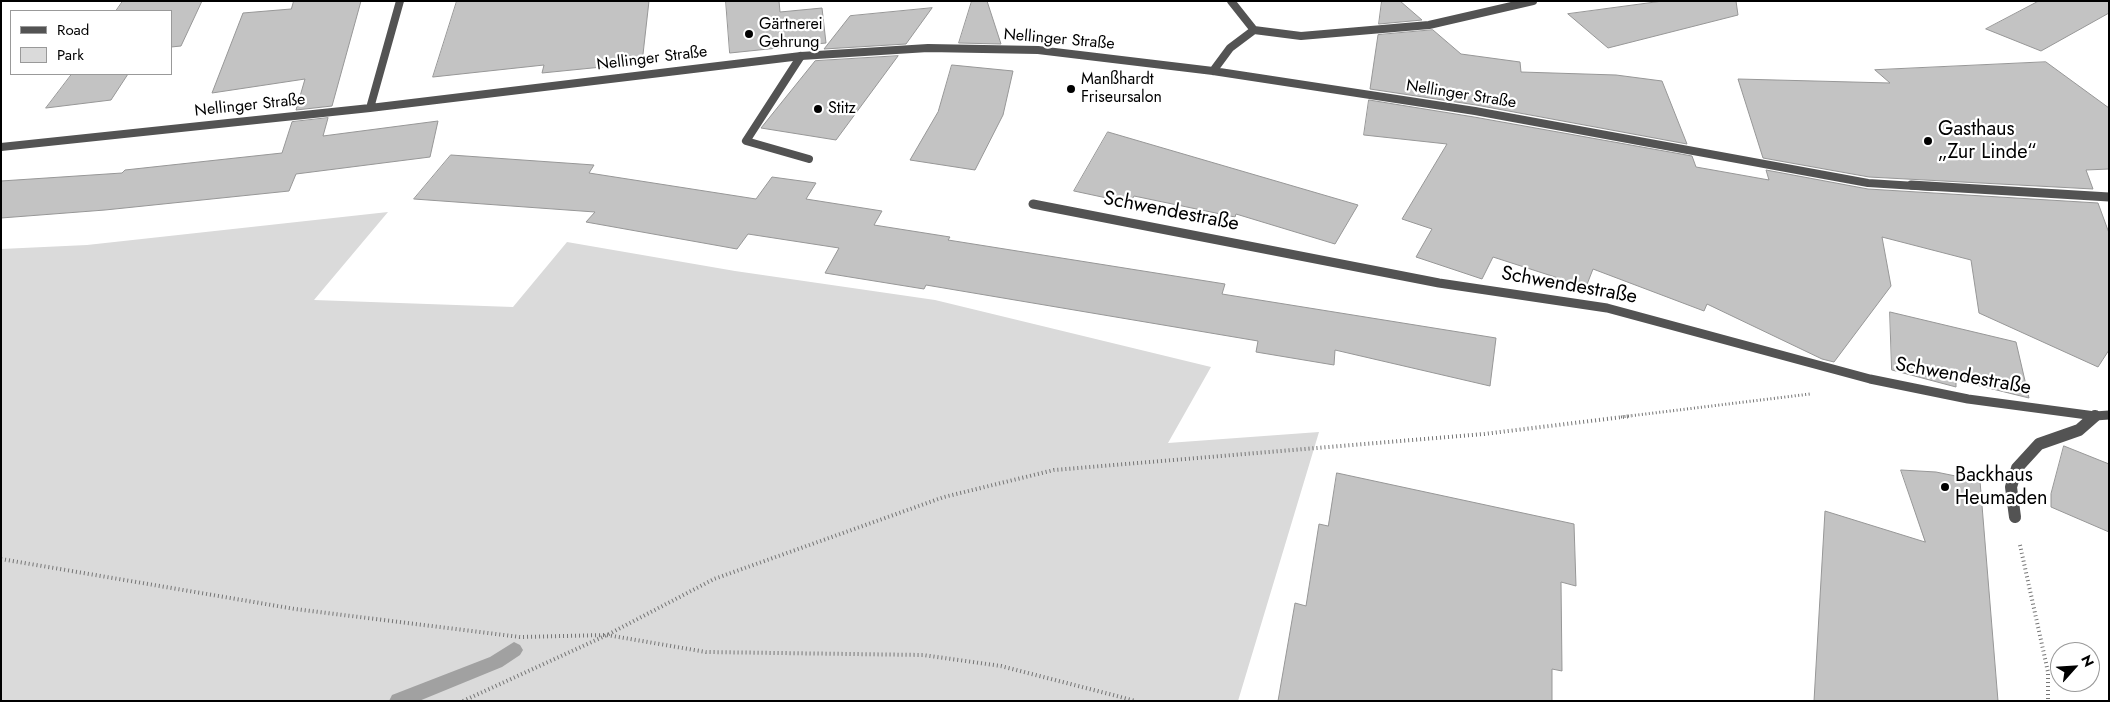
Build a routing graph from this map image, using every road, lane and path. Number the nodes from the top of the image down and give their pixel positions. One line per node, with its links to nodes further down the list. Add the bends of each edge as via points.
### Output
1 (400, 1): 7 (street)
2 (1231, 1): 4 (street)
3 (1533, 1): 4 (street, via 1429,25 1301,36)
4 (1254, 30): 6 (street, via 1230,48)
5 (801, 56): 6 (street, Nellinger Straße, via 928,48 1038,50); 7 (street, Nellinger Straße); 9 (street, via 746,141)
6 (1213, 71): 10 (street, Nellinger Straße, via 1476,111 1868,183)
7 (370, 108): 8 (street, Nellinger Straße)
8 (1, 147)
9 (810, 159)
10 (2109, 197)
11 (1033, 204): 14 (street, Schwendestraße, via 1439,283 1607,308 1870,379 1968,398)
12 (1816, 394): 17 (path, via 1484,434 1054,470 944,496 724,575)
13 (2109, 415): 14 (street, Schwendestraße)
14 (2095, 416): 15 (street, via 2079,430 2039,444 2017,468 2011,487)
15 (2015, 517): 20 (path, via 2048,672)
16 (1, 559): 17 (path, via 295,609 520,637)
17 (607, 635): 18 (path); 19 (path, via 706,652 923,655 1001,666)
18 (463, 701)
19 (1136, 701)
20 (2048, 701)

